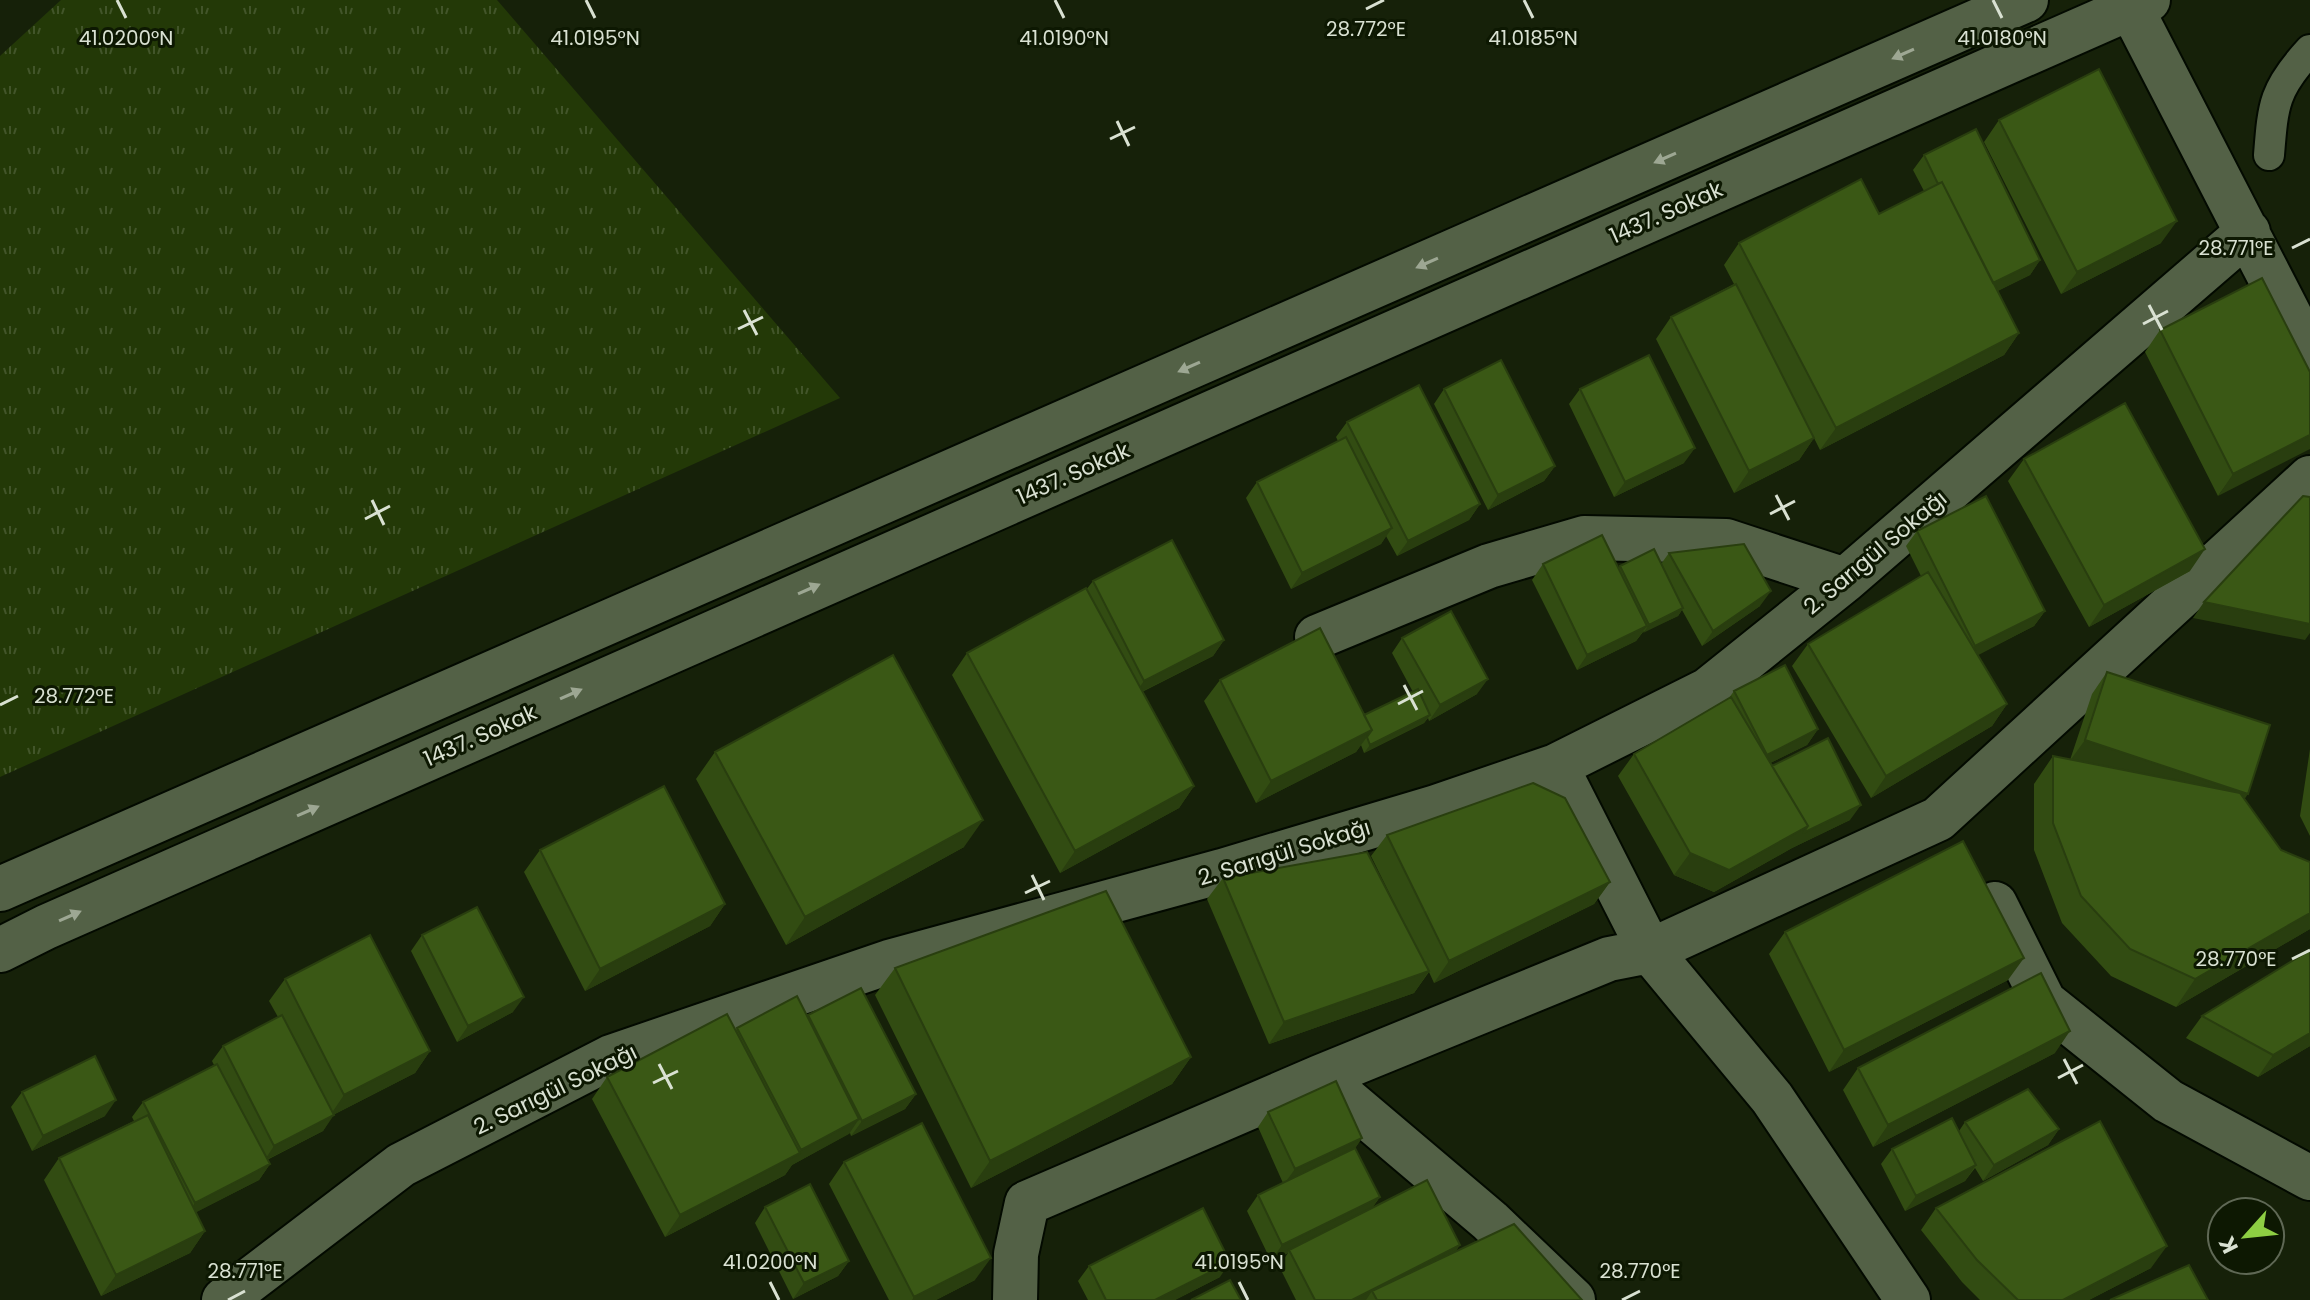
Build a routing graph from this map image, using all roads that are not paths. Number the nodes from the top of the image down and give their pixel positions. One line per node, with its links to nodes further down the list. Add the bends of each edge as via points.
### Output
1 (2026, 0): 12 (street, one-way to 12)
2 (2139, 4): 5 (street); 13 (street, 1437. Sokak, one-way to 2)
3 (2310, 50): 4 (lane, via 2273,102)
4 (2269, 155)
5 (2248, 232): 6 (street); 8 (street, 2. Sarıgül Sokağı)
6 (2310, 355)
7 (2310, 478): 11 (street)
8 (1845, 580): 9 (street, via 1726,541 1584,538 1489,566); 10 (street, 2. Sarıgül Sokağı, via 1708,690)
9 (1317, 637)
10 (1556, 766): 14 (street); 17 (street, 2. Sarıgül Sokağı, via 1222,871 889,962 611,1057 401,1165)
11 (1959, 843): 14 (street); 16 (street, via 2044,1002 2168,1101)
12 (0, 889)
13 (0, 950)
14 (1650, 951): 15 (street, via 1609,959); 20 (street, via 1772,1098)
15 (1320, 1077): 18 (street, via 1027,1203 1016,1254); 19 (street, via 1490,1221)
16 (2310, 1178)
17 (224, 1300)
18 (1015, 1300)
19 (1573, 1300)
20 (1908, 1300)

